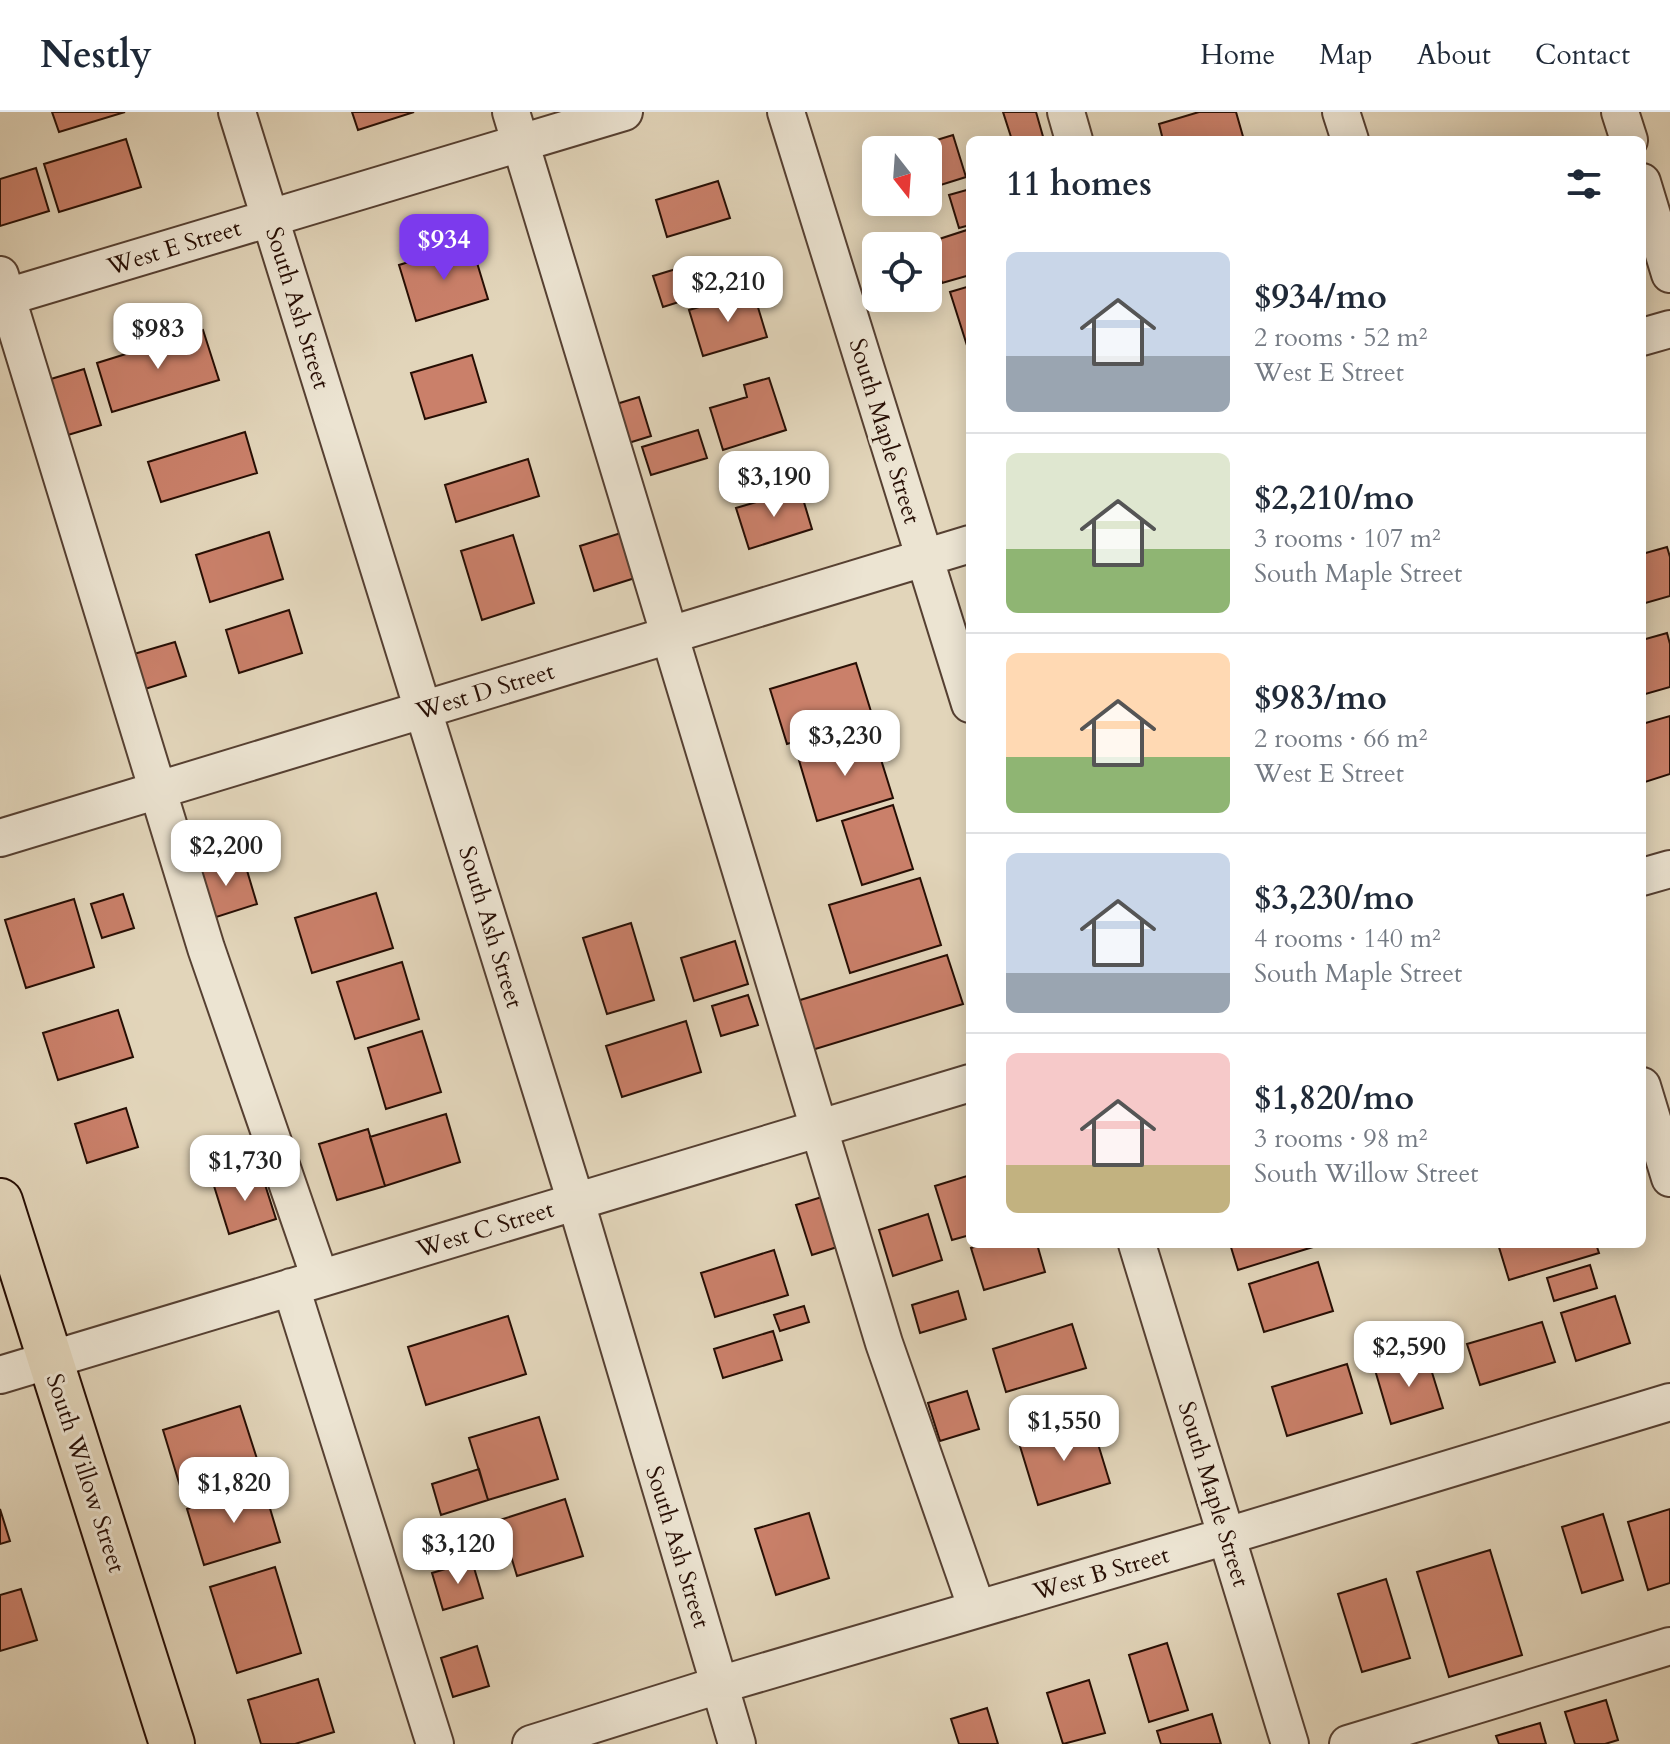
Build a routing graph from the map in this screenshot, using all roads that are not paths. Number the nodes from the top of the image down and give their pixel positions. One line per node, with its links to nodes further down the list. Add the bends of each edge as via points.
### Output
1 (237, 112): 12 (street, South Ash Street)
2 (624, 112): 7 (street, West E Street)
3 (786, 112): 18 (street, South Maple Street)
4 (1066, 112): 8 (street)
5 (1341, 112): 9 (street)
6 (1620, 112): 10 (street)
7 (516, 127): 12 (street, West E Street); 19 (street)
8 (1073, 136)
9 (1349, 136)
10 (1628, 136)
11 (1646, 195): 13 (street)
12 (270, 218): 14 (street, West E Street); 21 (street, South Ash Street)
13 (1670, 274)
14 (2, 290): 22 (street)
15 (1670, 329): 16 (street)
16 (1646, 336)
17 (966, 545): 18 (street, West D Street)
18 (924, 558): 19 (street, West D Street); 20 (street, South Maple Street)
19 (670, 635): 21 (street, West D Street); 28 (street)
20 (966, 691)
21 (424, 710): 22 (street, West D Street); 31 (street, South Ash Street)
22 (158, 791): 23 (street, West D Street); 33 (street)
23 (0, 838)
24 (1670, 869): 25 (street)
25 (1646, 876)
26 (966, 1084): 28 (street, West C Street)
27 (1646, 1099): 29 (street)
28 (819, 1129): 31 (street, West C Street); 38 (street, via 884,1343)
29 (1670, 1178)
30 (0, 1201): 34 (main road, South Willow Street)
31 (576, 1202): 33 (street, West C Street); 40 (street, South Ash Street)
32 (1138, 1248): 37 (street, South Maple Street)
33 (306, 1283): 34 (street, West C Street); 42 (street)
34 (50, 1360): 35 (street, West C Street); 41 (main road, South Willow Street)
35 (0, 1375)
36 (1670, 1402): 37 (street, West B Street)
37 (1227, 1536): 38 (street, West B Street); 45 (street, South Maple Street)
38 (977, 1609): 40 (street, West B Street)
39 (1670, 1646): 46 (street)
40 (719, 1685): 43 (street, West B Street); 44 (street, South Ash Street)
41 (172, 1744)
42 (435, 1744)
43 (531, 1744)
44 (737, 1744)
45 (1290, 1744)
46 (1348, 1744)

